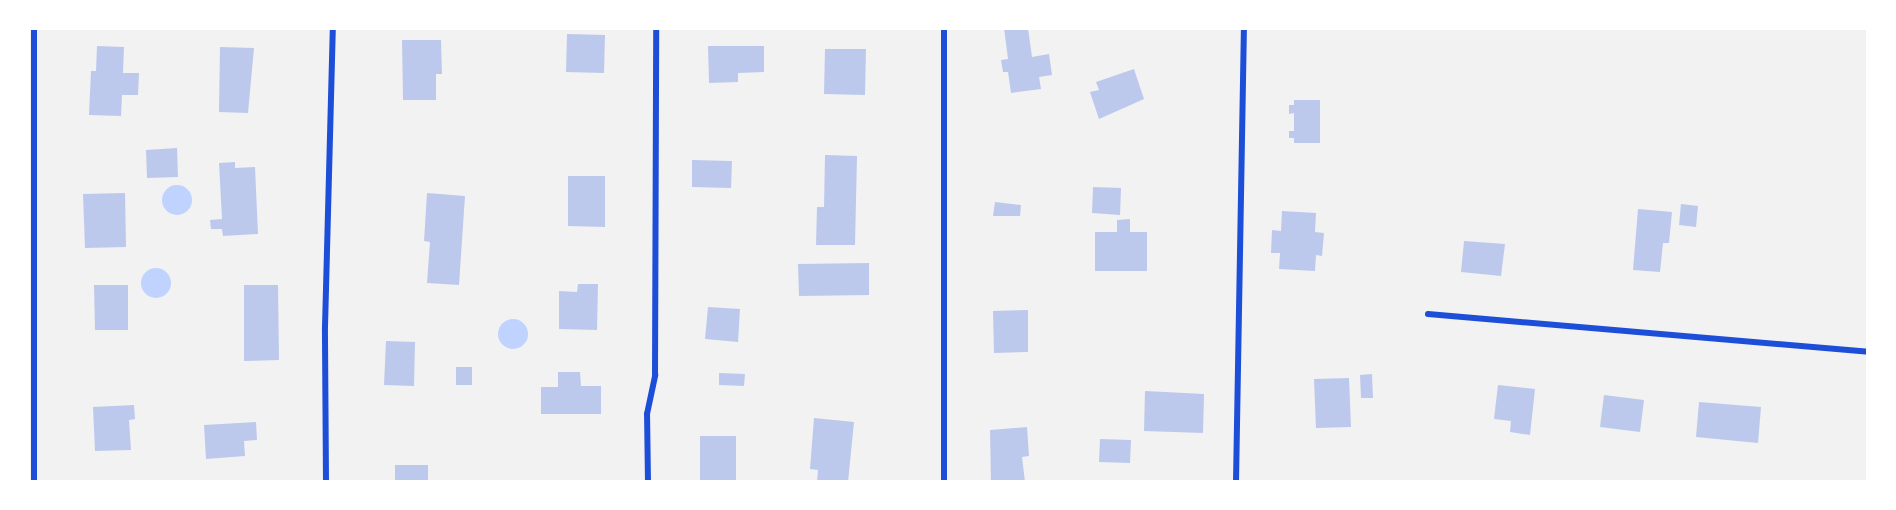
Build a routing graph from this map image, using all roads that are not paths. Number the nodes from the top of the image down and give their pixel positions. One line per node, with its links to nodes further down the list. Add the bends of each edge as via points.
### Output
1 (34, 28): 8 (street)
2 (333, 28): 9 (street, via 325,327)
3 (656, 28): 10 (street, via 655,375 647,414)
4 (944, 28): 11 (street)
5 (1244, 28): 12 (street)
6 (1428, 314): 7 (street)
7 (1868, 352)
8 (34, 482)
9 (326, 482)
10 (648, 482)
11 (944, 482)
12 (1236, 482)

